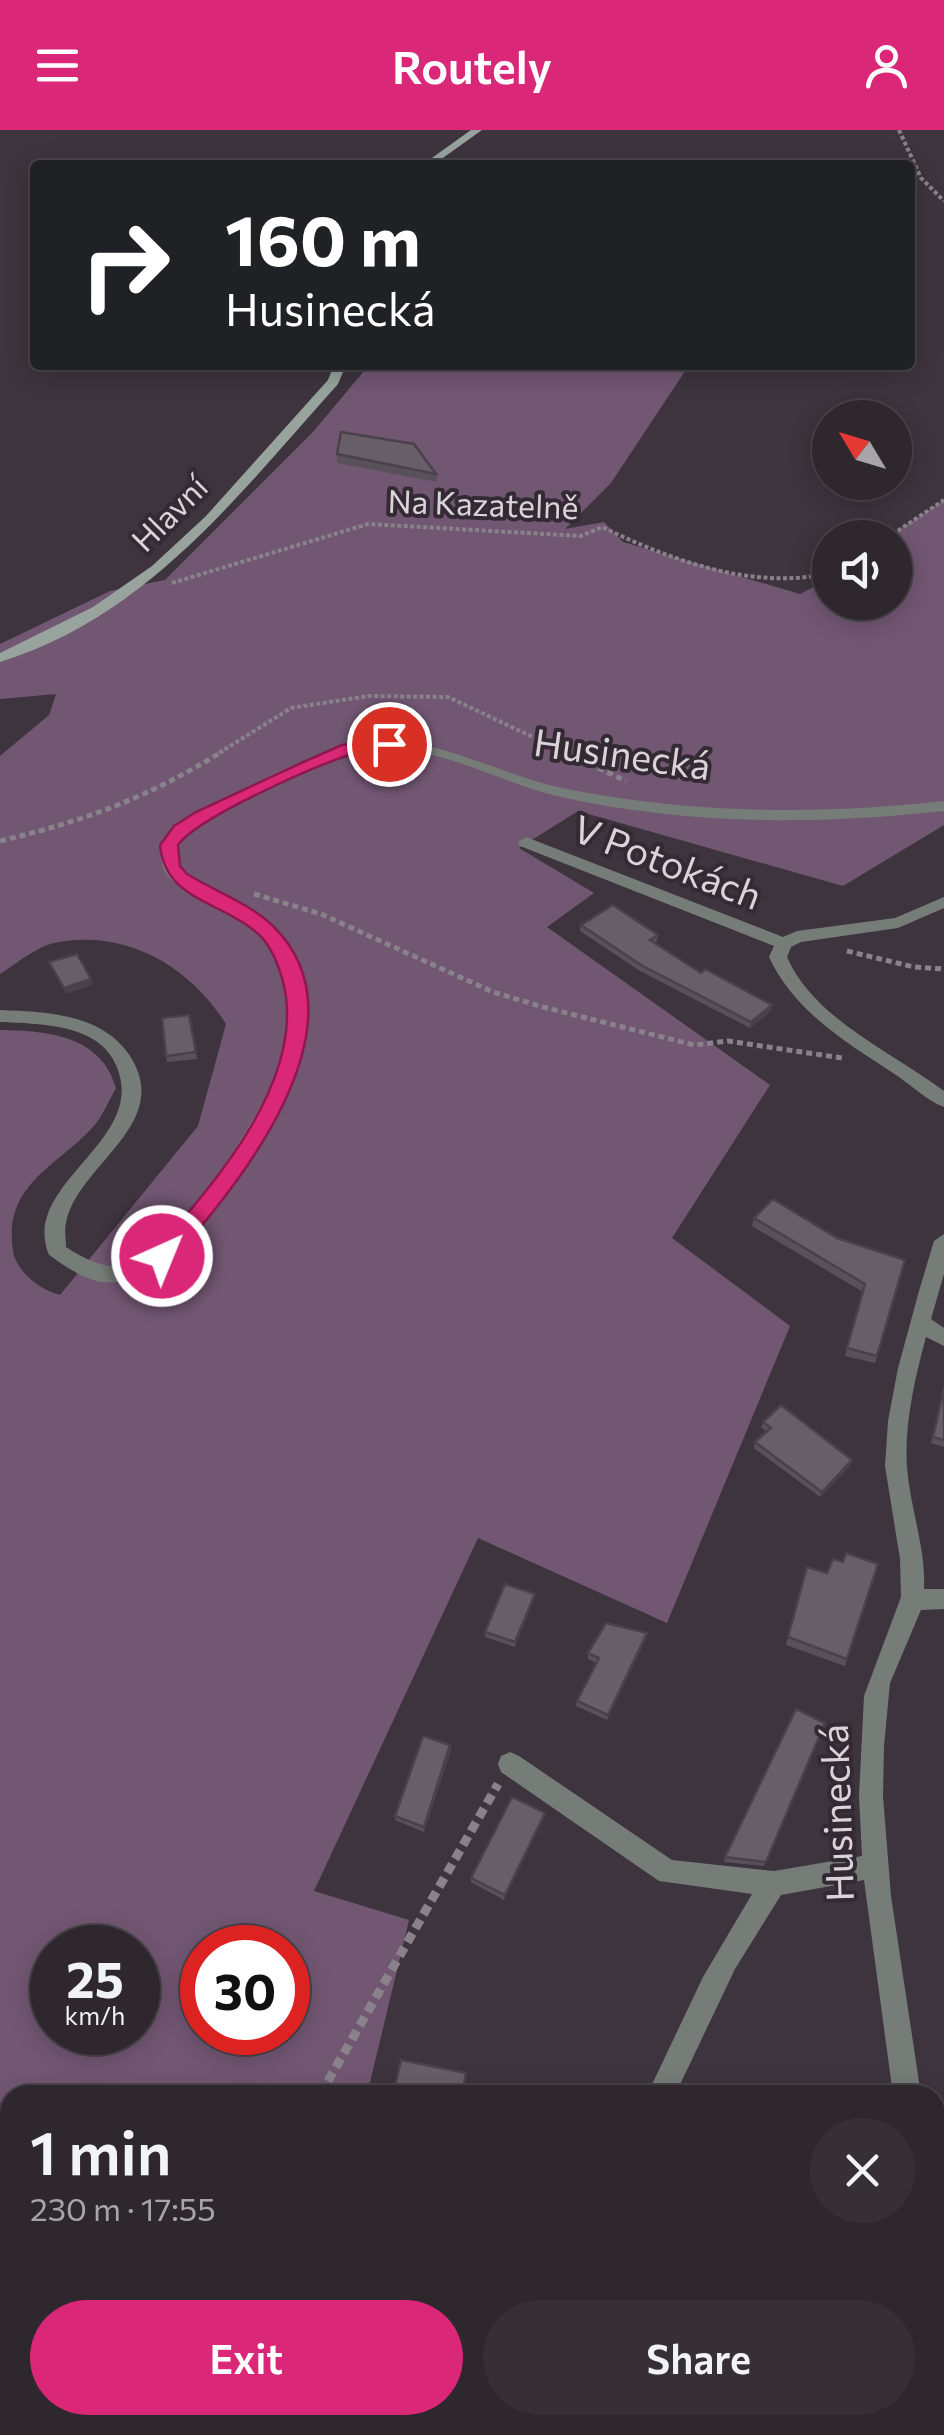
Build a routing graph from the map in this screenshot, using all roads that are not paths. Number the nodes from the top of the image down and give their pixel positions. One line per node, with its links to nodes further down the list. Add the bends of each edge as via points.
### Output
1 (477, 130): 2 (street)
2 (434, 160)
3 (338, 370): 4 (street, Hlavní, via 184,544 70,627)
4 (0, 658)
5 (944, 806): 9 (street, Husinecká, via 796,813 656,806 559,792 414,746 372,745 305,767 180,830 169,845 171,868 264,928 285,956 300,1032 280,1092 211,1202 162,1256 113,1276 70,1264 56,1250 52,1232 66,1195 122,1127 132,1102 132,1074 117,1048 86,1026)
6 (526, 842): 8 (street, V Potokách)
7 (944, 902): 8 (street, via 898,923 814,932)
8 (784, 944): 10 (street, via 778,956 792,986)
9 (0, 1016)
10 (944, 1100)
11 (944, 1241): 12 (street, Husinecká)
12 (921, 1323): 13 (street); 15 (street, Husinecká, via 896,1448)
13 (944, 1338)
14 (944, 1599): 15 (street)
15 (912, 1600): 17 (street, Husinecká, via 876,1690 870,1758)
16 (510, 1764): 18 (street, via 668,1872)
17 (875, 1866): 18 (street); 20 (street, Husinecká)
18 (774, 1884): 19 (street, via 698,2013)
19 (666, 2085)
20 (906, 2085)

